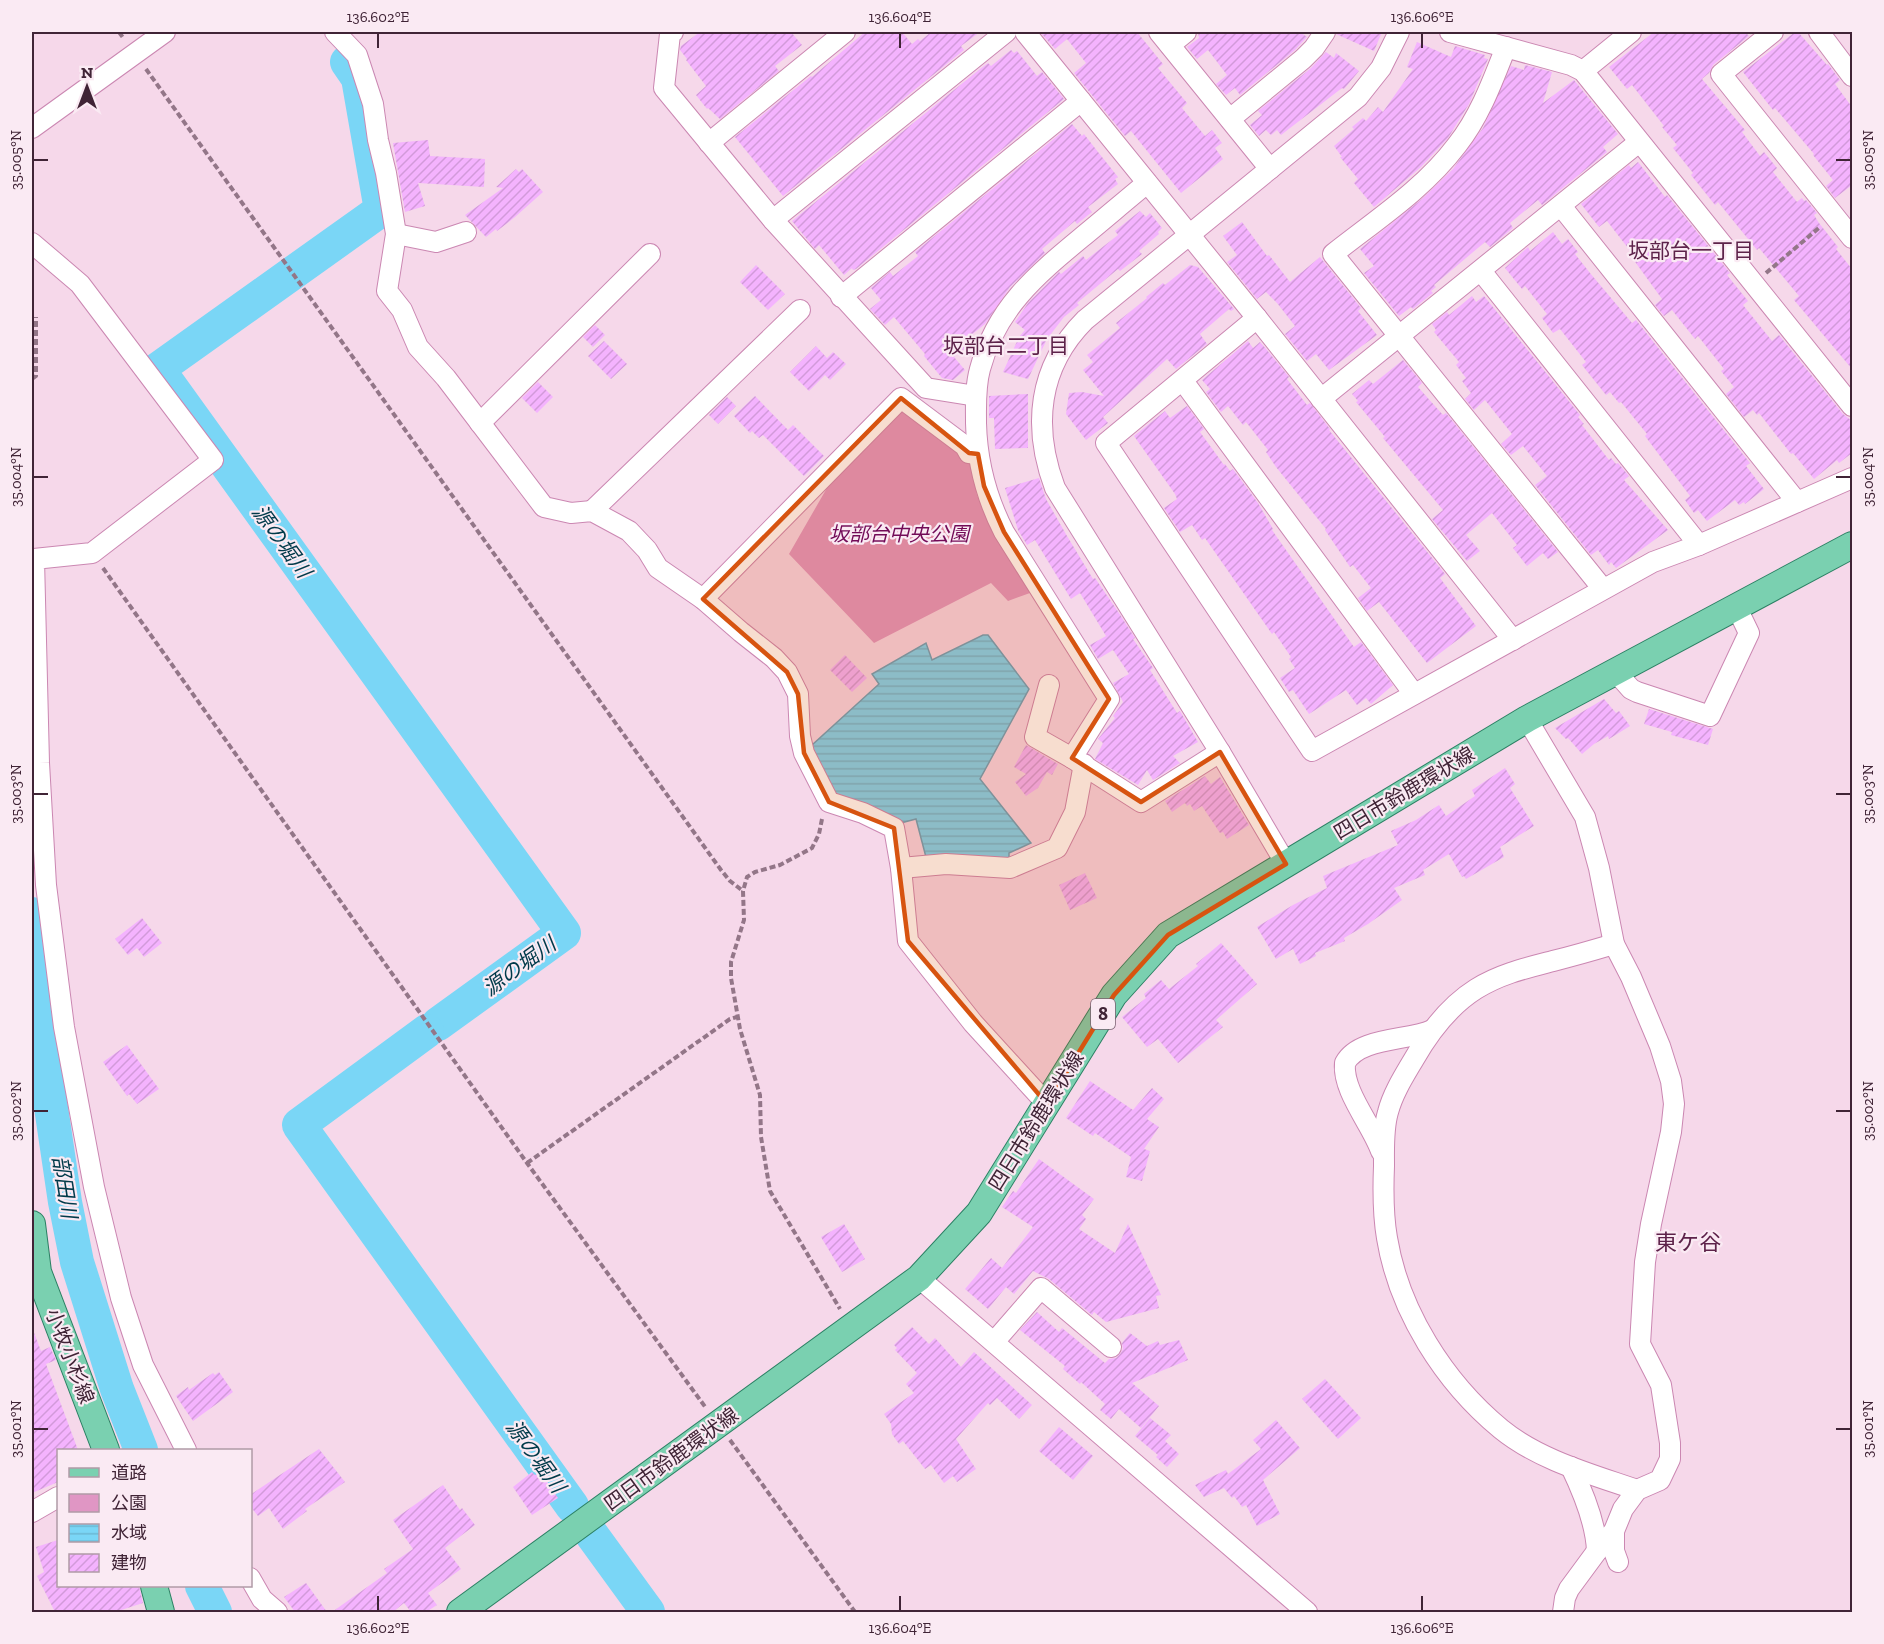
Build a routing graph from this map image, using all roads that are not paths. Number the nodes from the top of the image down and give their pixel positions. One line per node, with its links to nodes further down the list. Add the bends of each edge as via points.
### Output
1 (165, 32): 20 (street)
2 (335, 32): 28 (street, via 357,55 364,73 387,173)
3 (673, 32): 22 (street, via 664,88)
4 (845, 32): 22 (street)
5 (1006, 32): 26 (street)
6 (1025, 32): 18 (street)
7 (1186, 32): 14 (street)
8 (1325, 32): 19 (street, via 1303,59)
9 (1399, 32): 23 (street, via 1381,68 1358,97)
10 (1450, 32): 15 (street)
11 (1631, 32): 16 (street)
12 (1773, 32): 30 (street, via 1721,74)
13 (1819, 32): 17 (street)
14 (1164, 38): 19 (street)
15 (1506, 46): 16 (street); 37 (street, via 1488,92 1458,145 1431,175 1333,254)
16 (1583, 71): 21 (street)
17 (1852, 76)
18 (1081, 101): 24 (street); 34 (street)
19 (1230, 118): 23 (street)
20 (32, 128)
21 (1639, 142): 25 (street); 41 (street)
22 (709, 143): 26 (street)
23 (1270, 169): 29 (street)
24 (1147, 183): 29 (street); 39 (street, via 1037,274 1010,305 986,352)
25 (1561, 206): 33 (street); 45 (street)
26 (773, 220): 34 (street)
27 (466, 232): 28 (street, via 436,242)
28 (396, 234): 42 (street, via 387,291 402,310 418,347)
29 (1189, 234): 36 (street); 57 (street, via 1071,334 1044,391 1041,427 1055,488)
30 (1852, 238)
31 (32, 243): 71 (street, via 80,284 213,460 92,553 34,560 39,762 46,885 57,980 94,1187 118,1287 143,1365)
32 (650, 254): 42 (street)
33 (1481, 271): 37 (street); 47 (street)
34 (842, 297): 39 (street, via 926,388)
35 (800, 309): 46 (street)
36 (1257, 318): 38 (street); 40 (street)
37 (1398, 336): 40 (street); 49 (street)
38 (1183, 381): 55 (street); 55 (street, via 1106,443 1312,751)
39 (976, 396): 43 (street)
40 (1321, 399): 52 (street)
41 (1852, 406)
42 (480, 423): 46 (street, via 544,507 571,513)
43 (978, 454): 50 (street, via 969,453 901,398); 58 (street, via 984,486 1004,532 1109,699)
44 (1852, 478): 45 (street)
45 (1797, 502): 47 (street)
46 (592, 511): 50 (street, via 629,531 658,568)
47 (1699, 545): 49 (street, via 1653,562)
48 (1852, 545): 51 (main road, 四日市鈴鹿環状線 / 8)
49 (1603, 589): 52 (street)
50 (703, 599): 60 (street, via 787,672 798,694 804,753 829,802 894,828)
51 (1736, 606): 53 (main road, 四日市鈴鹿環状線 / 8); 53 (street, via 1749,633 1710,716 1637,692)
52 (1513, 640): 55 (street)
53 (1615, 671): 56 (main road, 四日市鈴鹿環状線 / 8)
54 (1049, 686): 58 (street, via 1035,737)
55 (1414, 694)
56 (1527, 719): 59 (main road, 四日市鈴鹿環状線 / 8); 61 (street, via 1585,817)
57 (1220, 752): 58 (street, via 1141,802); 59 (street)
58 (1078, 761): 60 (street, via 1075,812 1057,848 1010,868 946,864)
59 (1286, 864): 63 (main road, 四日市鈴鹿環状線 / 8, via 1168,935 1114,995)
60 (901, 868): 63 (street, via 908,941 973,1023)
61 (1614, 944): 62 (street, via 1509,972 1462,999); 73 (street, via 1649,1017 1671,1081 1674,1104 1645,1262 1640,1344 1661,1385 1670,1459 1660,1480)
62 (1432, 1030): 64 (street, via 1391,1103 1385,1124); 64 (street, via 1363,1047 1346,1063 1350,1087)
63 (1047, 1104): 67 (main road, 四日市鈴鹿環状線 / 8, via 979,1213)
64 (1384, 1160): 72 (street, via 1384,1209 1391,1259 1424,1338 1443,1367 1497,1426)
65 (32, 1224): 66 (main road, 小牧小杉線)
66 (35, 1273): 70 (main road, 小牧小杉線)
67 (919, 1278): 68 (street); 83 (main road, 四日市鈴鹿環状線 / 8)
68 (994, 1342): 69 (street, via 1041,1288); 84 (street)
69 (1111, 1347)
70 (106, 1449)
71 (185, 1449)
72 (1571, 1467): 73 (street); 77 (street, via 1594,1530)
73 (1637, 1490): 76 (street, via 1623,1509)
74 (57, 1498): 75 (street)
75 (32, 1512)
76 (1614, 1532): 77 (street); 78 (street)
77 (1597, 1551): 85 (street, via 1569,1589)
78 (1618, 1562)
79 (252, 1582): 82 (street, via 262,1599)
80 (154, 1587): 81 (main road)
81 (161, 1612)
82 (277, 1612)
83 (460, 1612)
84 (1306, 1612)
85 (1563, 1612)

